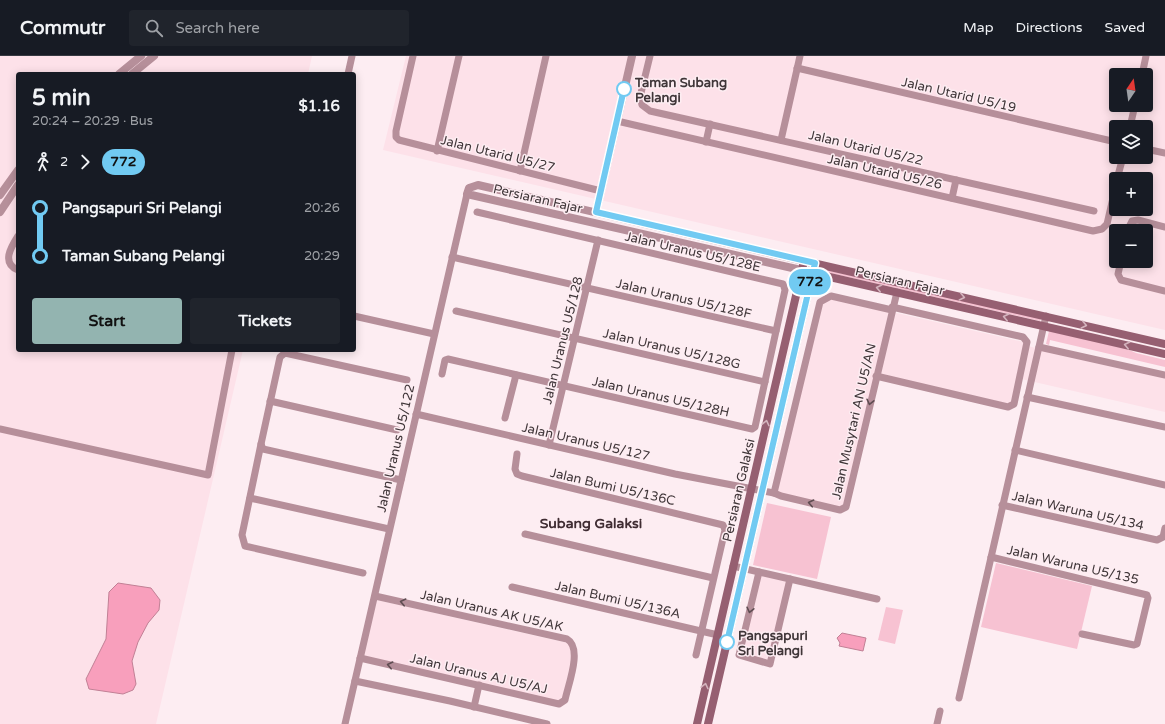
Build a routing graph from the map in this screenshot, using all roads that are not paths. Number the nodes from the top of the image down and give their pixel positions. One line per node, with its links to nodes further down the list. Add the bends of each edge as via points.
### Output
1 (141, 56): 13 (street)
2 (154, 56): 14 (street)
3 (352, 56): 15 (street)
4 (413, 56): 22 (street, Jalan Utarid U5/27, via 396,137)
5 (459, 56): 22 (street)
6 (546, 56): 24 (street)
7 (632, 56): 16 (street)
8 (650, 56): 17 (street, Jalan Utarid U5/22, via 640,97 642,105 650,111)
9 (800, 56): 11 (street)
10 (1146, 56): 12 (street)
11 (797, 68): 18 (street); 19 (street, Jalan Utarid U5/19)
12 (1143, 68)
13 (121, 72)
14 (135, 72)
15 (348, 72)
16 (617, 121): 20 (street, Jalan Utarid U5/26); 28 (street)
17 (710, 124): 18 (street, Jalan Utarid U5/22); 20 (street)
18 (781, 140): 26 (street, Jalan Utarid U5/22)
19 (1109, 140)
20 (706, 142): 31 (street, Jalan Utarid U5/26)
21 (1153, 150): 23 (street)
22 (437, 151): 24 (street, Jalan Utarid U5/27)
23 (1165, 153)
24 (520, 171): 28 (street, Jalan Utarid U5/27)
25 (16, 173): 30 (street)
26 (956, 180): 31 (street); 33 (street, Jalan Utarid U5/22)
27 (16, 188): 34 (street)
28 (601, 191): 36 (street)
29 (467, 194): 32 (street, Persiaran Fajar); 36 (street, Persiaran Fajar, via 469,188 478,185); 43 (street, Jalan Uranus U5/122)
30 (0, 196)
31 (952, 198): 37 (street, Jalan Utarid U5/26, via 1093,231 1102,229 1107,224)
32 (528, 208): 36 (street, via 589,217 594,216); 40 (street, Persiaran Fajar)
33 (1094, 211)
34 (0, 212)
35 (477, 212): 42 (street, Jalan Uranus U5/128E)
36 (596, 212): 40 (street, via 605,221); 44 (street, Persiaran Fajar)
37 (1109, 216)
38 (1130, 224): 39 (street, via 1138,220)
39 (1165, 227)
40 (662, 238): 48 (street, Persiaran Fajar)
41 (16, 240): 47 (street, via 8,254 12,267)
42 (598, 240): 50 (street, Jalan Uranus U5/128); 58 (street, Jalan Uranus U5/128E, via 783,284 785,290)
43 (452, 257): 50 (street, Jalan Uranus U5/128F); 59 (street, Jalan Uranus U5/122)
44 (804, 261): 45 (main road, Persiaran Fajar); 48 (main road, Persiaran Galaksi)
45 (815, 263): 49 (main road, Persiaran Galaksi); 56 (main road, Persiaran Fajar, one-way to 56)
46 (1119, 268): 51 (street, via 1118,274 1121,280)
47 (16, 269)
48 (801, 270): 49 (main road, Persiaran Fajar); 87 (main road, Persiaran Galaksi, one-way to 48)
49 (812, 273): 52 (main road, Persiaran Fajar, one-way to 49); 88 (main road, Persiaran Galaksi)
50 (587, 288): 58 (street, Jalan Uranus U5/128F); 60 (street, Jalan Uranus U5/128)
51 (1165, 291)
52 (897, 292): 53 (street, Jalan Musytari AN U5/AN); 57 (main road, Persiaran Fajar, one-way to 52)
53 (892, 308): 70 (street, Jalan Musytari AN U5/AN); 70 (street, via 1023,337 1026,342 1014,404 1008,407); 89 (street, via 831,296 820,302)
54 (456, 311): 60 (street, Jalan Uranus U5/128G)
55 (356, 316): 59 (street)
56 (1046, 316): 57 (street); 61 (main road, Persiaran Fajar, one-way to 61)
57 (1044, 325): 62 (street); 66 (main road, Persiaran Fajar, one-way to 57)
58 (776, 332): 72 (street)
59 (434, 334): 76 (street, Jalan Uranus U5/122)
60 (574, 338): 72 (street, Jalan Uranus U5/128G); 73 (street, Jalan Uranus U5/128)
61 (1165, 344)
62 (1040, 347): 69 (street); 74 (street)
63 (232, 352): 79 (street, via 208,475)
64 (285, 352): 75 (street, via 280,357)
65 (290, 352): 71 (street)
66 (1165, 354)
67 (442, 374): 68 (street, Jalan Uranus U5/128H, via 448,358)
68 (516, 375): 73 (street, Jalan Uranus U5/128H); 77 (street)
69 (1165, 375)
70 (876, 376): 89 (street, Jalan Musytari AN U5/AN, one-way to 89, via 846,507 840,510)
71 (407, 380)
72 (765, 382): 73 (street, Jalan Uranus U5/128H, via 754,428)
73 (563, 386): 81 (street, Jalan Uranus U5/128)
74 (1027, 397): 78 (street); 83 (street)
75 (270, 400): 80 (street); 82 (street)
76 (416, 414): 81 (street, Jalan Uranus U5/127); 85 (street, Jalan Uranus U5/122)
77 (505, 418)
78 (1165, 427)
79 (0, 429)
80 (397, 430)
81 (549, 445): 87 (street, Jalan Uranus U5/127, via 675,474)
82 (262, 447): 85 (street); 90 (street)
83 (1015, 450): 86 (street); 91 (street)
84 (517, 454): 100 (street, Jalan Bumi U5/136C, via 515,469 517,474 522,476 723,525 725,530)
85 (400, 480): 93 (street, Jalan Uranus U5/122)
86 (1165, 485)
87 (751, 488): 88 (street, Jalan Uranus U5/127); 96 (main road, Persiaran Galaksi)
88 (761, 491): 89 (street, Jalan Uranus U5/127); 97 (main road, Persiaran Galaksi)
89 (774, 493)
90 (250, 498): 93 (street); 99 (street, via 242,535 245,546)
91 (1002, 505): 92 (street, Jalan Waruna U5/134, via 1157,540 1163,537); 95 (street)
92 (1165, 528)
93 (389, 529): 103 (street, Jalan Uranus U5/122)
94 (525, 534): 100 (street)
95 (991, 557): 106 (street, Jalan Waruna U5/135, via 1144,593 1148,598 1137,644); 113 (street)
96 (734, 566): 97 (street); 107 (main road, Persiaran Galaksi)
97 (744, 569): 98 (street); 119 (main road, Persiaran Galaksi)
98 (759, 572): 101 (street); 101 (street, one-way to 101, via 739,654 770,664)
99 (363, 573)
100 (713, 578): 105 (street)
101 (790, 579): 104 (street)
102 (512, 587): 105 (street, Jalan Bumi U5/136A)
103 (375, 596): 109 (street, Jalan Uranus U5/122); 110 (street, Jalan Uranus AK U5/AK, one-way to 103, via 576,652 572,642 567,639)
104 (877, 599)
105 (701, 631): 107 (street, Jalan Bumi U5/136A); 108 (street)
106 (1082, 634)
107 (718, 635): 118 (main road, Persiaran Galaksi, one-way to 107)
108 (696, 655)
109 (360, 658): 111 (street, Jalan Uranus U5/122); 112 (street, Jalan Uranus AJ U5/AJ, one-way to 109)
110 (571, 674): 112 (street, Jalan Uranus AJ U5/AJ, via 565,700 559,704)
111 (355, 681): 114 (street); 116 (street, Jalan Uranus U5/122)
112 (479, 685): 114 (street)
113 (959, 698)
114 (474, 707): 117 (street)
115 (940, 711): 120 (street)
116 (344, 724)
117 (548, 724)
118 (697, 724)
119 (708, 724)
120 (937, 724)

